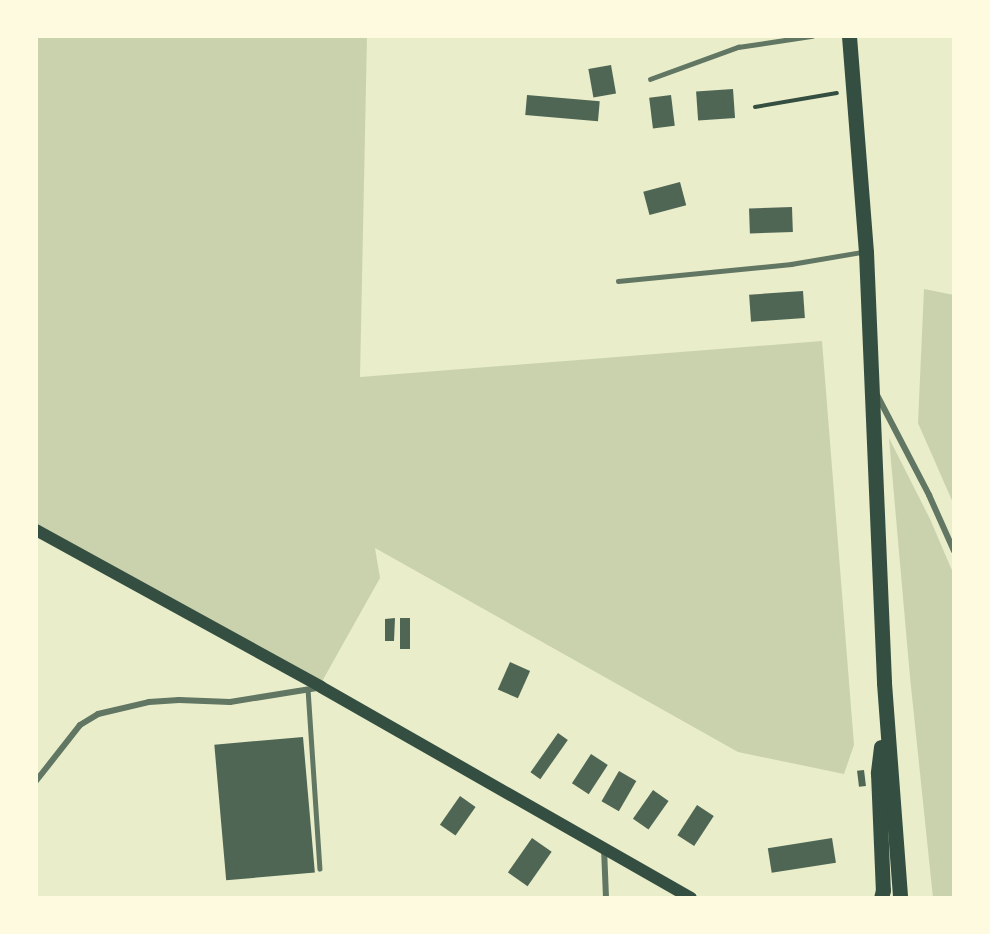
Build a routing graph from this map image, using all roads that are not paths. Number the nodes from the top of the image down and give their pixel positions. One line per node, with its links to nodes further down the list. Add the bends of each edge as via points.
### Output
1 (812, 36): 3 (lane, via 738,46)
2 (849, 36): 4 (highway)
3 (650, 79)
4 (866, 252): 5 (lane, via 791,264); 6 (highway)
5 (618, 281)
6 (871, 384): 8 (street); 11 (highway)
7 (36, 530): 9 (main road)
8 (954, 551)
9 (321, 687): 10 (street); 13 (main road)
10 (308, 689): 12 (street, via 230,702 149,702 98,714 80,725); 14 (lane)
11 (885, 699): 17 (highway, via 879,773); 18 (highway)
12 (36, 781)
13 (604, 848): 15 (street); 16 (main road)
14 (320, 869)
15 (606, 898)
16 (691, 898)
17 (881, 898)
18 (900, 898)

